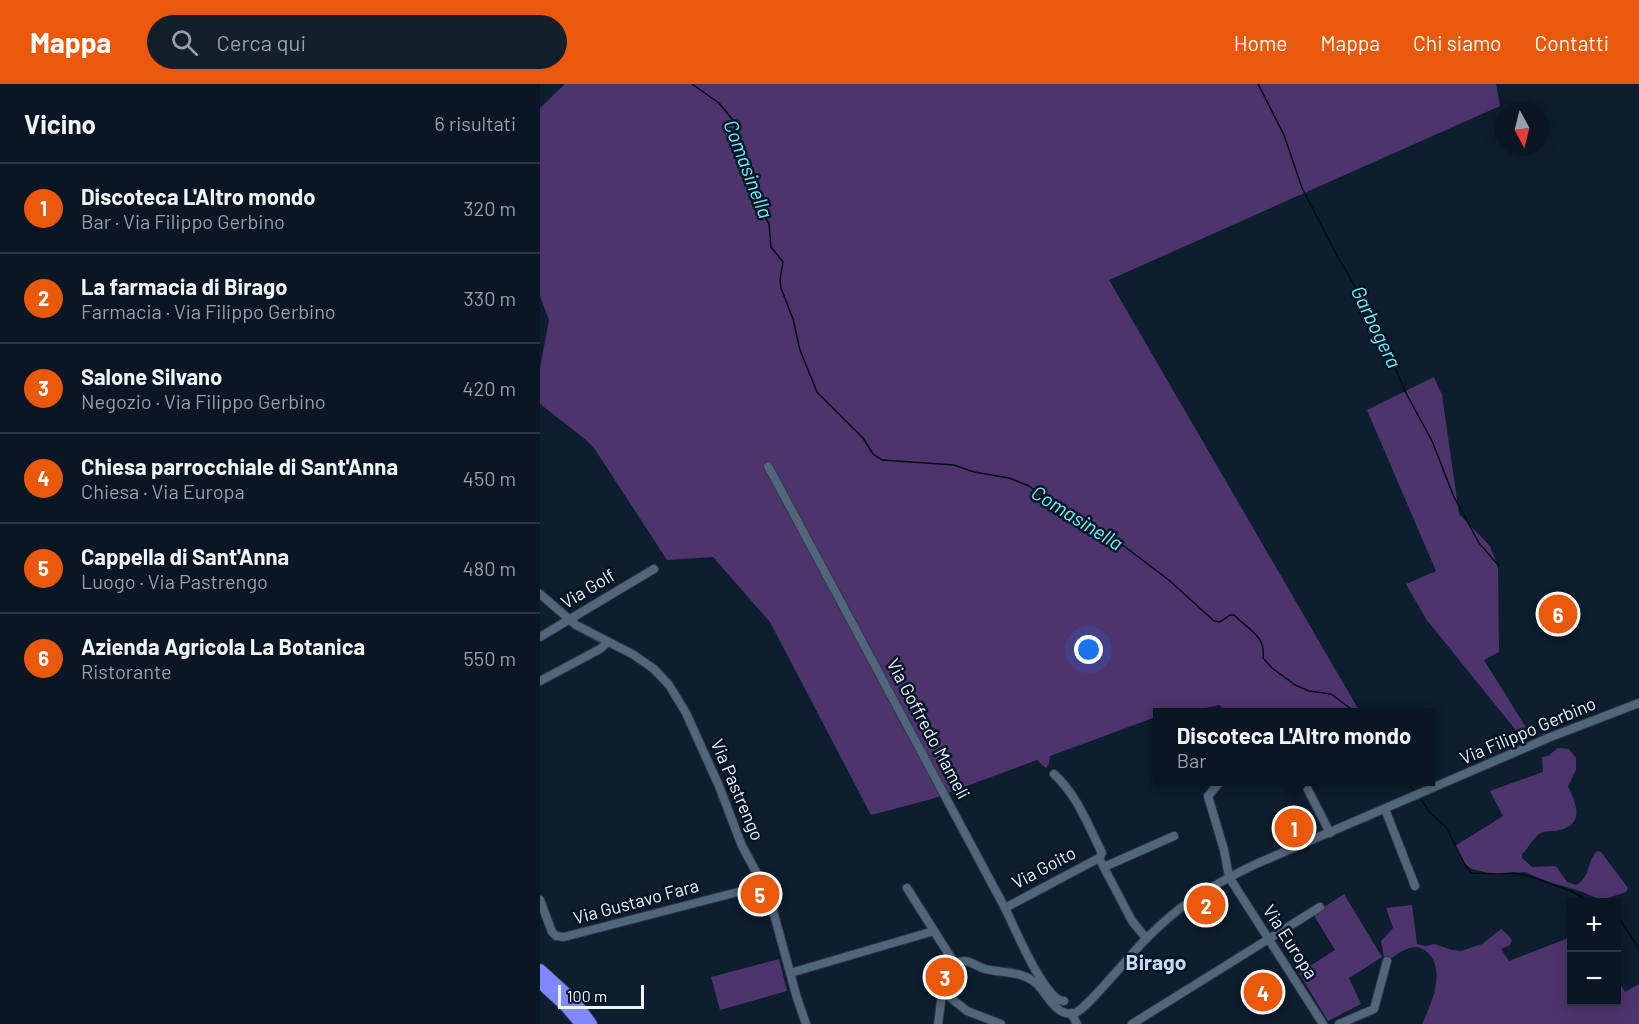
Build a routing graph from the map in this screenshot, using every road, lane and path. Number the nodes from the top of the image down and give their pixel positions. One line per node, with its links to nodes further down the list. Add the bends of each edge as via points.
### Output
1 (768, 466): 22 (street, Via Goffredo Mameli)
2 (654, 569): 4 (street, Via Golf)
3 (540, 594): 4 (street, Via Pastrengo)
4 (569, 620): 5 (street, Via Golf); 6 (street, Via Pastrengo)
5 (540, 638)
6 (608, 642): 7 (street); 18 (street, Via Pastrengo, via 654,669 675,692)
7 (540, 681)
8 (1639, 703): 12 (street, Via Filippo Gerbino)
9 (1054, 774): 15 (street, via 1081,808 1102,853)
10 (1217, 786): 17 (street, via 1208,796)
11 (1306, 786): 13 (street)
12 (1384, 809): 13 (street, Via Filippo Gerbino); 19 (street)
13 (1330, 832): 17 (street, Via Filippo Gerbino)
14 (1174, 836): 16 (street)
15 (1099, 858): 16 (street); 22 (street, Via Goito)
16 (1104, 867): 25 (street, via 1132,921)
17 (1229, 877): 25 (street, Via Filippo Gerbino, via 1187,902); 26 (street, Via Europa)
18 (761, 886): 21 (street, Via Gustavo Fara, via 564,937 552,932); 30 (street, Via Pastrengo, via 769,896)
19 (1415, 886)
20 (907, 888): 24 (street)
21 (540, 900)
22 (1005, 908): 33 (street, Via Goffredo Mameli, via 1039,976 1056,999)
23 (1320, 908): 26 (street)
24 (934, 931): 28 (street); 30 (street)
25 (1146, 938): 34 (street, Via Filippo Gerbino, via 1080,1010)
26 (1269, 940): 41 (street); 42 (street, Via Europa)
27 (1388, 961): 43 (street, via 1374,1009)
28 (955, 964): 32 (street); 34 (street, via 968,962 1023,977 1037,984 1061,1011)
29 (540, 970): 36 (highway, via 574,1001)
30 (790, 973): 37 (street, Via Pastrengo)
31 (540, 982): 35 (highway)
32 (942, 991): 38 (street); 39 (street, via 967,1011)
33 (1064, 1002)
34 (1071, 1013): 40 (street)
35 (580, 1024)
36 (591, 1024)
37 (806, 1024)
38 (938, 1024)
39 (1001, 1024)
40 (1077, 1024)
41 (1132, 1024)
42 (1323, 1024)
43 (1339, 1024)

